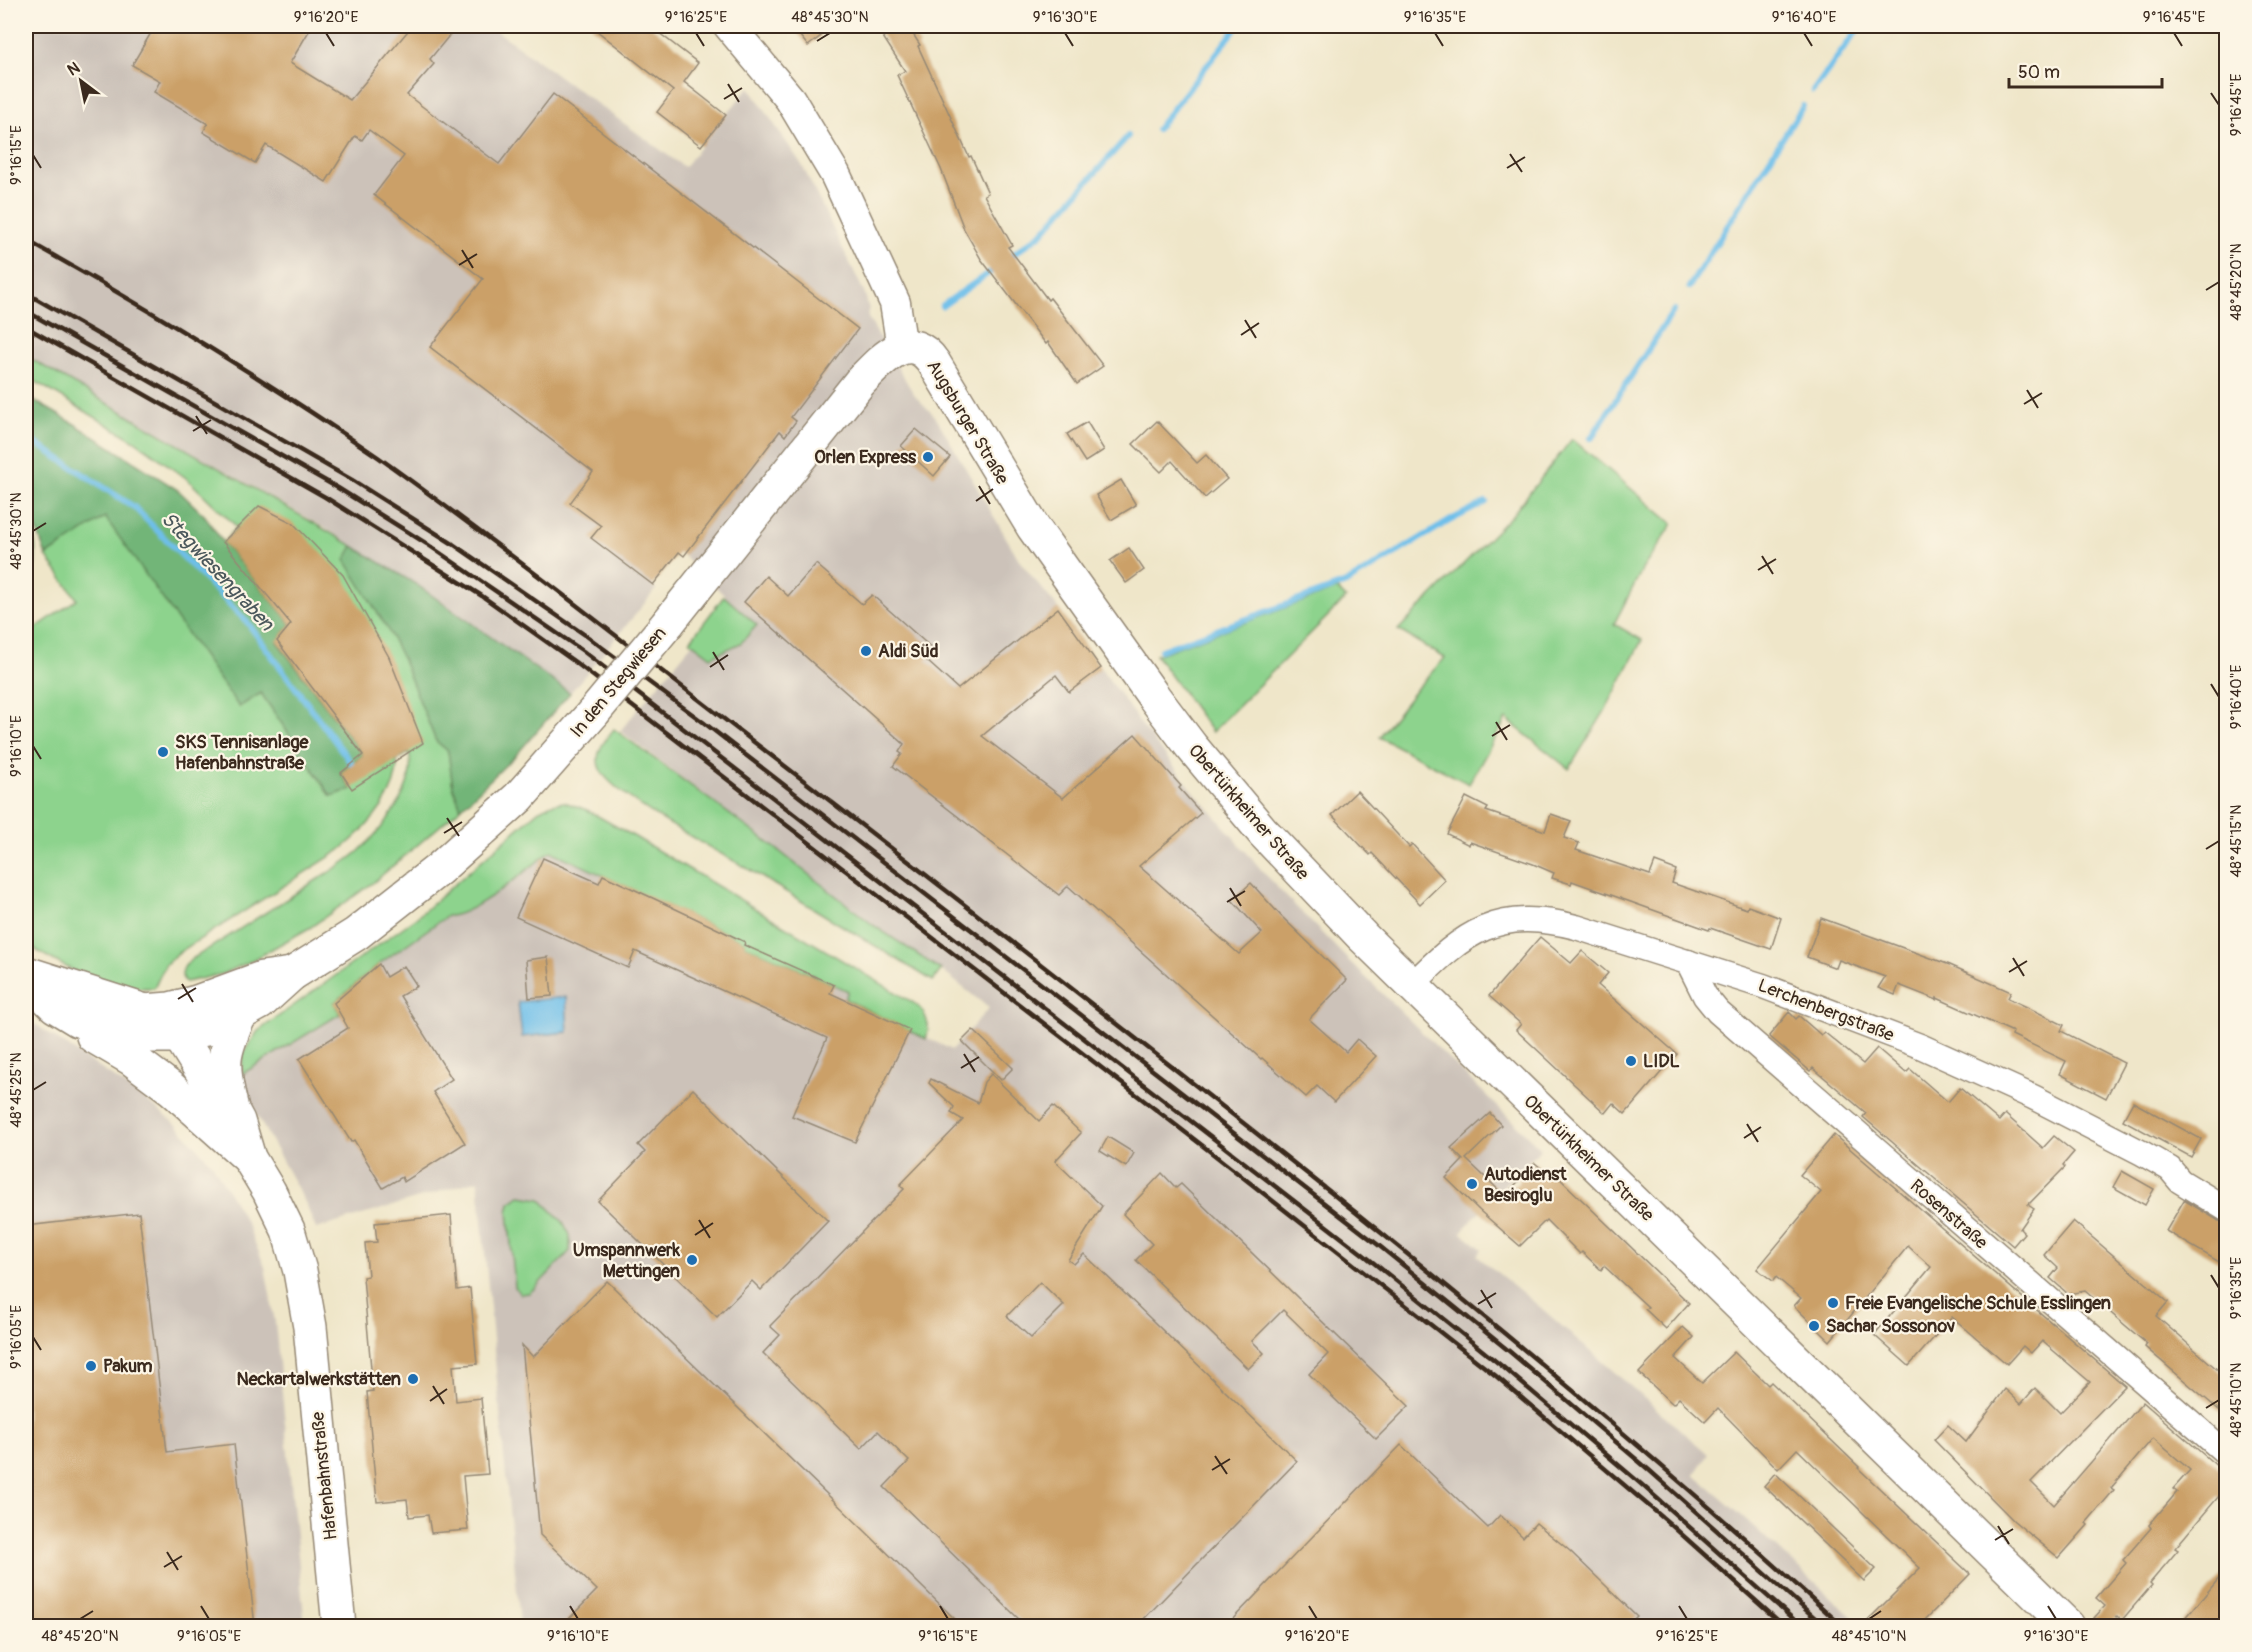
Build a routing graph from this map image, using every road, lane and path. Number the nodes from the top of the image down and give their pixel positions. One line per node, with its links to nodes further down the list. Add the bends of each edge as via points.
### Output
1 (729, 26): 2 (street, via 790,99 835,174 895,303)
2 (902, 348): 3 (main road, Augsburger Straße, via 919,348 929,357 1033,527); 6 (main road, In den Stegwiesen, bridge, via 891,353 860,382 668,623 519,797 439,869 356,934)
3 (1134, 669): 8 (main road, Obertürkheimer Straße, via 1191,746 1263,832)
4 (1688, 962): 8 (street, Lerchenbergstraße, via 1576,927 1524,919 1470,934); 15 (street, Lerchenbergstraße, via 1837,1012 2004,1084 2151,1158); 16 (street, Rosenstraße, via 1718,1012)
5 (26, 973): 11 (main road)
6 (291, 974): 10 (main road, In den Stegwiesen); 11 (main road, In den Stegwiesen, via 262,978 197,1002)
7 (26, 978): 9 (main road, Hafenbahnstraße, via 50,1003)
8 (1412, 984): 18 (main road, Obertürkheimer Straße)
9 (69, 1015): 11 (main road, Hafenbahnstraße, via 97,1028 135,1036); 12 (main road, Hafenbahnstraße, via 93,1036)
10 (240, 1015): 11 (main road, In den Stegwiesen, via 206,1029); 13 (main road, Hafenbahnstraße, via 223,1067)
11 (163, 1027): 12 (main road, Hafenbahnstraße, via 161,1056); 13 (main road, Hafenbahnstraße)
12 (172, 1089): 14 (main road, Hafenbahnstraße)
13 (232, 1110): 14 (main road, Hafenbahnstraße)
14 (249, 1158): 17 (main road, Hafenbahnstraße, via 283,1220 303,1286)
15 (2226, 1209)
16 (2226, 1453)
17 (339, 1626)
18 (2068, 1626)

